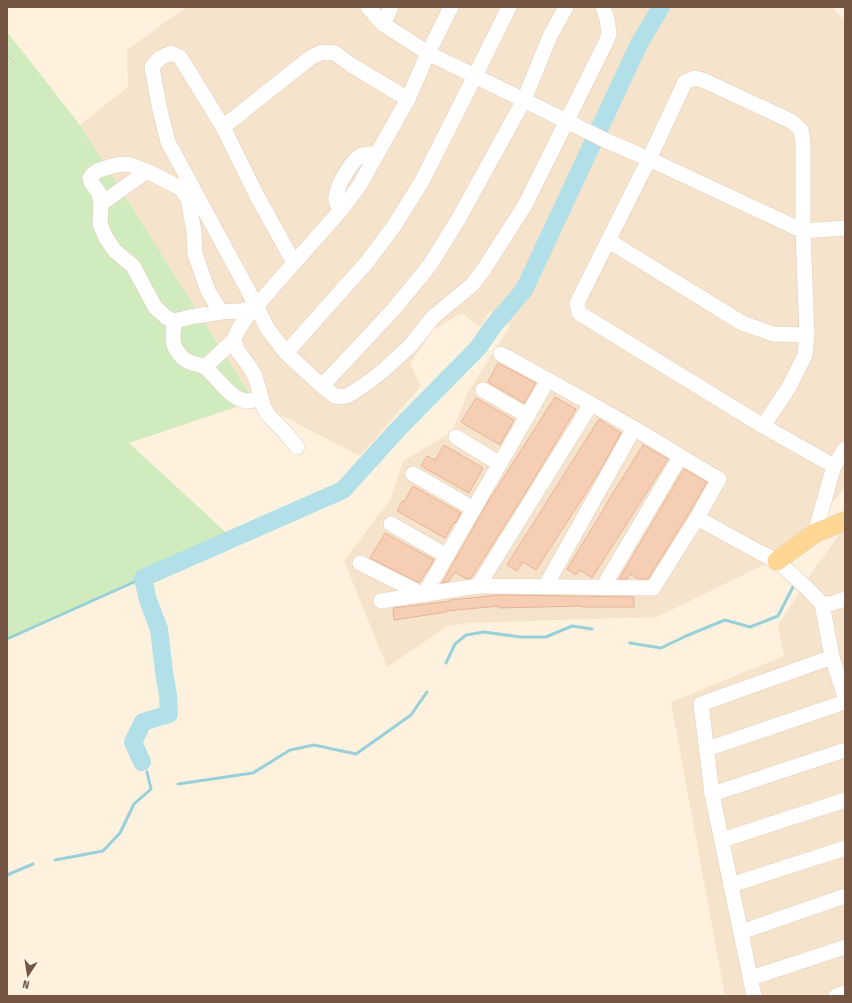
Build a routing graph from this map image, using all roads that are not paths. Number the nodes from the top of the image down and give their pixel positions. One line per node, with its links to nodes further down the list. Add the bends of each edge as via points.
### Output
1 (368, 7): 7 (street)
2 (391, 7): 7 (street)
3 (451, 7): 8 (street)
4 (508, 7): 9 (street)
5 (566, 7): 11 (street, via 550,36)
6 (603, 7): 12 (street, via 610,34)
7 (383, 24): 8 (street)
8 (428, 53): 9 (street); 10 (street)
9 (475, 76): 11 (street); 26 (street, via 422,181 394,226 367,262)
10 (408, 99): 13 (street, via 335,53 322,52 310,58); 20 (street, via 359,186)
11 (524, 100): 12 (street); 30 (street, via 430,265)
12 (567, 121): 14 (street); 30 (street, via 525,205 472,285 433,317 411,345 386,369 359,388 341,397 335,396)
13 (223, 127): 20 (street); 21 (street, via 180,57 171,53 160,58 152,67 168,142)
14 (649, 159): 18 (street); 18 (street, via 685,82 695,78 712,84 791,121 801,130); 19 (street)
15 (147, 171): 16 (street); 16 (street, via 128,164 116,165 93,174 91,182 99,193); 22 (street, via 180,188 188,198 196,254 208,291)
16 (101, 204): 23 (street, via 100,224 106,238 115,251 133,266 156,307 167,318)
17 (845, 228): 18 (street)
18 (803, 231): 24 (street)
19 (609, 241): 24 (street, via 742,323 773,334); 35 (street, via 578,304 579,313)
20 (294, 263): 21 (street)
21 (257, 307): 22 (street); 25 (street, via 245,319); 26 (street, via 267,328)
22 (221, 312): 23 (street)
23 (175, 321): 28 (street, via 172,336 177,351 190,362)
24 (807, 335): 35 (street, via 805,356 789,387)
25 (234, 340): 28 (street); 32 (street, via 237,350 255,376)
26 (286, 353): 30 (street)
27 (501, 354): 29 (street)
28 (205, 367): 32 (street, via 233,395 242,400)
29 (548, 380): 33 (street); 34 (street)
30 (322, 386)
31 (483, 390): 34 (street)
32 (261, 398): 38 (street, via 268,415)
33 (591, 404): 36 (street); 52 (street)
34 (528, 416): 41 (street)
35 (763, 426): 42 (street)
36 (634, 428): 40 (street); 53 (street)
37 (456, 437): 41 (street)
38 (297, 447)
39 (845, 449): 42 (street)
40 (680, 457): 45 (street, via 718,479); 54 (street)
41 (500, 464): 44 (street)
42 (834, 466): 48 (street)
43 (413, 474): 44 (street)
44 (474, 509): 49 (street)
45 (697, 518): 51 (street); 54 (street, via 653,588)
46 (845, 521): 48 (main road)
47 (391, 524): 49 (street)
48 (815, 533): 51 (main road)
49 (447, 556): 55 (street)
50 (360, 563): 55 (street)
51 (784, 566): 58 (street)
52 (478, 586): 53 (street); 55 (street)
53 (545, 587): 54 (street)
54 (603, 587)
55 (424, 595): 57 (street)
56 (845, 599): 58 (street)
57 (381, 601)
58 (822, 604): 59 (street)
59 (832, 656): 60 (street); 62 (street, via 701,704)
60 (845, 697)
61 (845, 702): 62 (street)
62 (707, 748): 64 (street)
63 (845, 750): 64 (street)
64 (712, 794): 66 (street)
65 (845, 800): 66 (street)
66 (722, 840): 68 (street)
67 (845, 848): 68 (street)
68 (731, 885): 70 (street)
69 (845, 896): 70 (street)
70 (741, 932): 72 (street)
71 (845, 948): 72 (street)
72 (751, 978): 74 (street)
73 (845, 993): 75 (street)
74 (754, 996)
75 (836, 996)

